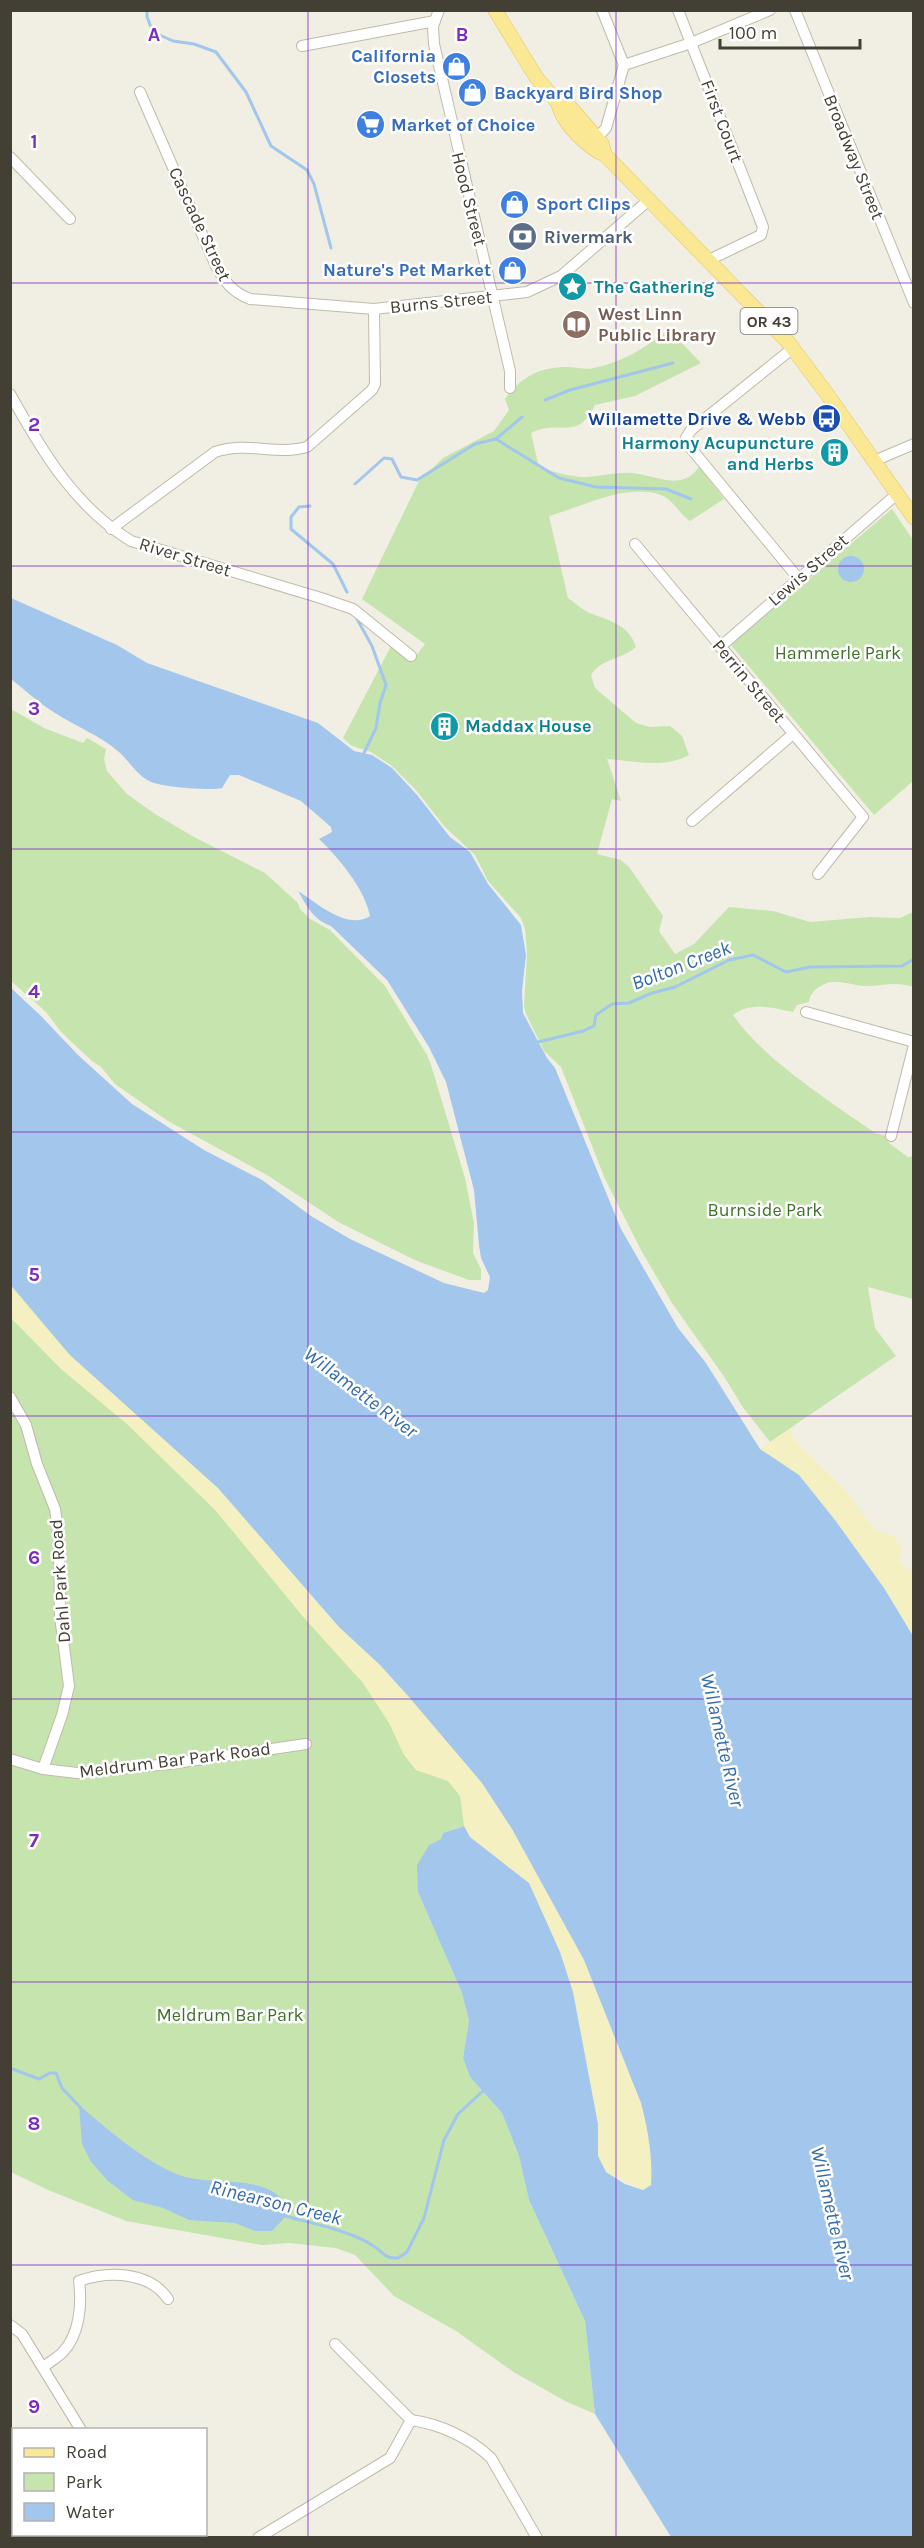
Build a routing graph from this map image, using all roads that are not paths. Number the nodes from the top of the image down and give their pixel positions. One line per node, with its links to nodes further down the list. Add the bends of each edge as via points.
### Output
1 (495, 10): 11 (main road, OR 43, via 536,77)
2 (602, 10): 9 (street)
3 (678, 10): 7 (street, First Court)
4 (770, 10): 7 (street)
5 (795, 10): 19 (street, Broadway Street)
6 (437, 16): 8 (street); 18 (street, Hood Street, via 434,44)
7 (691, 43): 9 (street); 17 (street, First Court, via 763,232)
8 (302, 46)
9 (624, 65): 12 (street, via 606,128)
10 (140, 92): 20 (street, Cascade Street, via 216,266 236,294 250,299)
11 (558, 103): 12 (main road, OR 43, via 570,107); 13 (main road, OR 43, via 561,114 594,150)
12 (597, 138): 13 (main road, OR 43)
13 (605, 155): 15 (main road, OR 43)
14 (10, 157): 16 (street)
15 (650, 199): 17 (main road, OR 43); 18 (street, Burns Street, via 549,283 527,292)
16 (70, 219)
17 (709, 260): 21 (main road, OR 43)
18 (492, 296): 20 (street, Burns Street); 22 (street, Hood Street, via 510,371)
19 (914, 303)
20 (374, 309): 28 (street, Burns Street, via 375,384 307,447 296,451 244,446 215,452)
21 (793, 348): 25 (main road, OR 43); 30 (street, via 686,438)
22 (510, 388)
23 (10, 394): 28 (street, River Street, via 64,480)
24 (914, 444): 25 (street)
25 (874, 460): 26 (main road, OR 43)
26 (897, 494): 27 (main road, OR 43); 30 (street, Lewis Street)
27 (914, 518)
28 (111, 529): 32 (street, River Street, via 131,541 352,609)
29 (635, 544): 31 (street, Perrin Street)
30 (798, 578): 31 (street, Lewis Street)
31 (720, 646): 33 (street, Perrin Street)
32 (411, 656)
33 (793, 734): 34 (street); 35 (street, Perrin Street, via 863,817)
34 (692, 821)
35 (818, 874)
36 (806, 1012): 37 (street)
37 (914, 1043): 38 (street)
38 (891, 1136)
39 (10, 1397): 42 (street, Dahl Park Road, via 26,1425 55,1509 59,1539 60,1616 69,1686)
40 (306, 1744): 42 (street, Meldrum Bar Park Road, via 95,1772)
41 (10, 1759): 42 (street, Meldrum Bar Park Road)
42 (43, 1769)
43 (168, 2299): 46 (street, via 155,2286 126,2276 110,2274 79,2281 80,2310 73,2336 62,2353)
44 (10, 2325): 46 (street, via 22,2334)
45 (335, 2344): 47 (street)
46 (44, 2367): 48 (street)
47 (411, 2420): 49 (street, via 390,2458); 50 (street, via 444,2429 485,2452)
48 (80, 2428)
49 (258, 2538)
50 (537, 2538)

